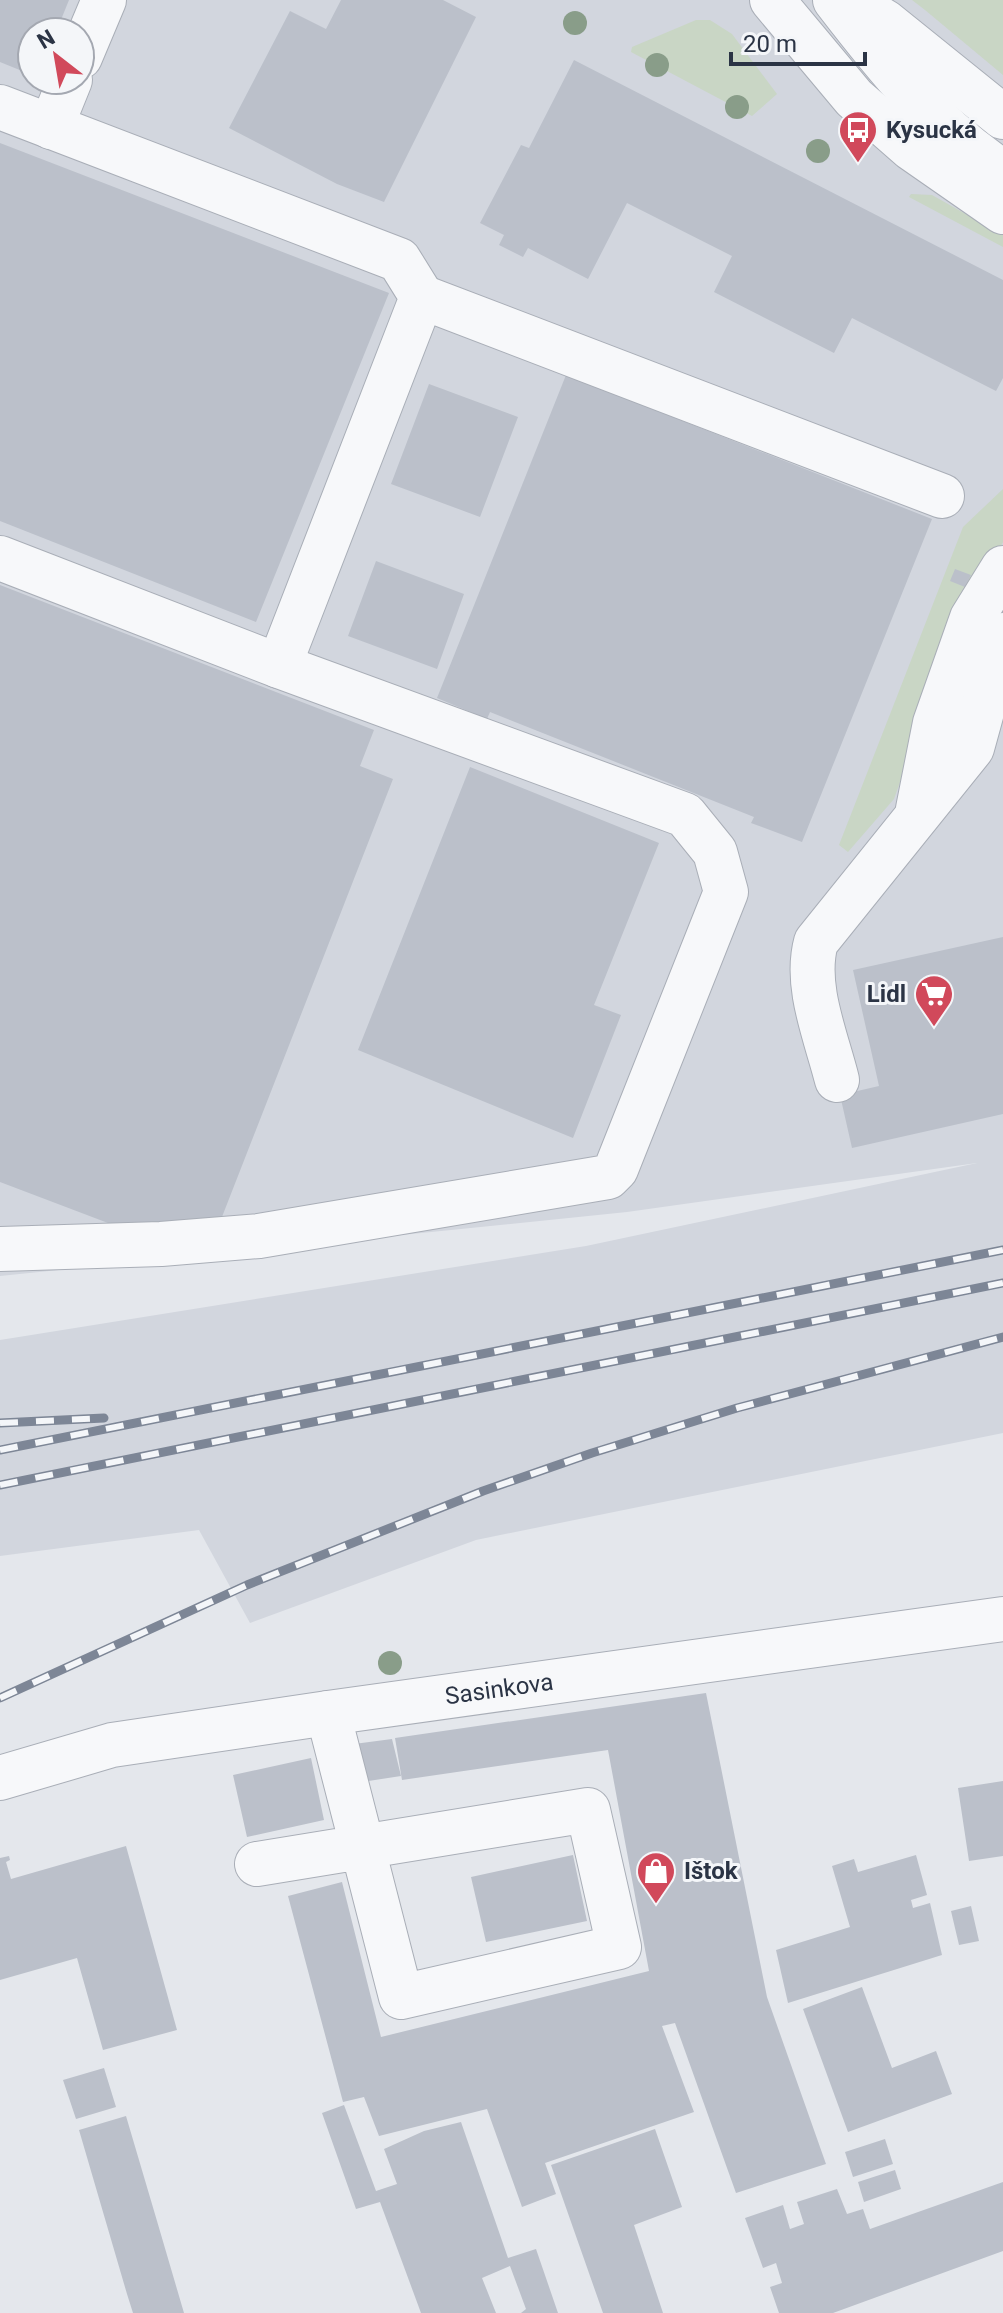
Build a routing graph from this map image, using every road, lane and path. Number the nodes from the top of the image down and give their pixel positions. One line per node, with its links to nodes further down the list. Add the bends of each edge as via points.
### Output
1 (104, 0): 5 (street)
2 (772, 0): 11 (street, via 854,98 911,148)
3 (835, 0): 10 (street, via 926,110)
4 (850, 0): 8 (street)
5 (96, 19)
6 (64, 96): 9 (street)
7 (0, 107): 9 (street)
8 (1003, 117)
9 (51, 127): 12 (street, via 399,260)
10 (1003, 172)
11 (1003, 212)
12 (422, 297): 13 (street); 17 (street)
13 (942, 496)
14 (0, 558): 17 (street)
15 (1003, 568): 18 (street, via 972,618 935,723)
16 (1003, 635): 18 (street, via 972,748)
17 (279, 666): 20 (street, via 685,815 715,852 726,892 616,1169 596,1181 259,1236)
18 (917, 814): 19 (street, via 816,942 811,979)
19 (837, 1080)
20 (0, 1249)
21 (1003, 1619): 22 (street, Sasinkova)
22 (328, 1713): 23 (street, Sasinkova, via 112,1745); 24 (street)
23 (0, 1778)
24 (362, 1848): 24 (street, via 401,1997 619,1947 588,1810); 25 (street)
25 (257, 1864)

